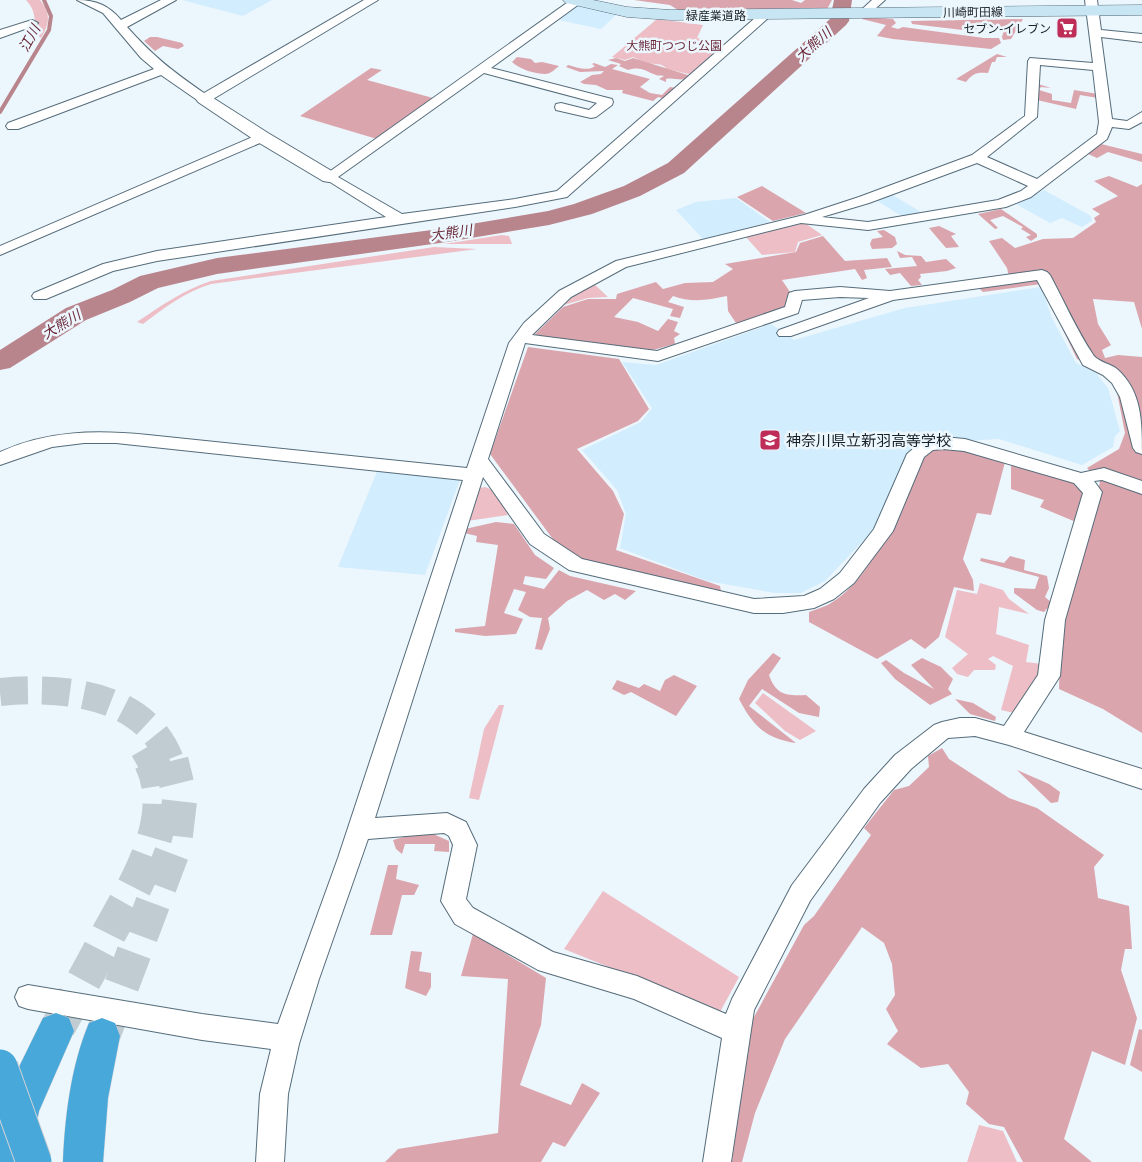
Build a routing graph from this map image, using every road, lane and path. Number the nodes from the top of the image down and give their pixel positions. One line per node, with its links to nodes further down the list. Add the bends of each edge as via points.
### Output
1 (83, 0): 11 (street, via 107,11)
2 (170, 0): 11 (street)
3 (372, 0): 18 (street)
4 (879, 0): 8 (street)
5 (573, 1): 9 (main road, 緑産業道路, via 648,14); 16 (street)
6 (1091, 5): 7 (main road, 川崎町田線); 8 (main road, 川崎町田線); 13 (street)
7 (1142, 10)
8 (859, 14): 9 (main road, 緑産業道路)
9 (761, 15): 27 (street, via 761,19 562,194)
10 (32, 23): 12 (street)
11 (121, 25): 17 (street)
12 (0, 34)
13 (1094, 34): 14 (street); 15 (street)
14 (1142, 38)
15 (1099, 67): 21 (street); 24 (street, via 1034,61 1031,117)
16 (482, 69): 19 (street, via 607,102 591,114); 25 (street)
17 (162, 70): 18 (street); 22 (street)
18 (204, 99): 23 (street)
19 (561, 106)
20 (1142, 116): 21 (street, via 1129,125)
21 (1106, 122): 26 (street, via 1102,136)
22 (13, 126)
23 (262, 137): 25 (street); 29 (street)
24 (977, 158): 26 (street); 28 (street, via 864,200)
25 (329, 177): 27 (street)
26 (1038, 184): 28 (street, via 1026,194 1001,204 880,225 859,226)
27 (400, 219): 30 (street, via 156,256 108,267)
28 (800, 219): 33 (street, via 621,264 565,294)
29 (0, 251)
30 (40, 296)
31 (890, 296): 32 (street); 33 (street, via 855,291 795,296 792,310 658,356); 34 (street, via 1042,275 1089,361 1108,370 1129,397)
32 (785, 333)
33 (521, 338): 36 (street)
34 (1142, 448)
35 (0, 459): 36 (street, via 50,441 83,437)
36 (476, 467): 37 (street, via 538,539 576,565 754,606 807,603 828,594 847,578 883,531 916,454 928,446 944,443 965,445); 41 (street)
37 (1081, 479): 38 (street, via 1104,474); 39 (street, via 1093,492 1055,620 1050,676)
38 (1142, 488)
39 (1009, 736): 40 (street); 44 (street, via 975,727 942,731 903,762 872,796 801,893 741,1008)
40 (1142, 779)
41 (360, 829): 44 (street, via 447,823 458,829 465,845 453,901 464,916 547,962 637,988); 46 (street, via 328,913)
42 (28, 997): 46 (street)
43 (56, 1031): 48 (highway, via 31,1081 10,1141)
44 (736, 1032): 52 (street)
45 (102, 1036): 50 (highway, via 90,1082 83,1132)
46 (288, 1038): 51 (street, via 278,1074)
47 (0, 1067): 49 (highway, bridge)
48 (8, 1162)
49 (34, 1162)
50 (83, 1162)
51 (270, 1162)
52 (717, 1162)

